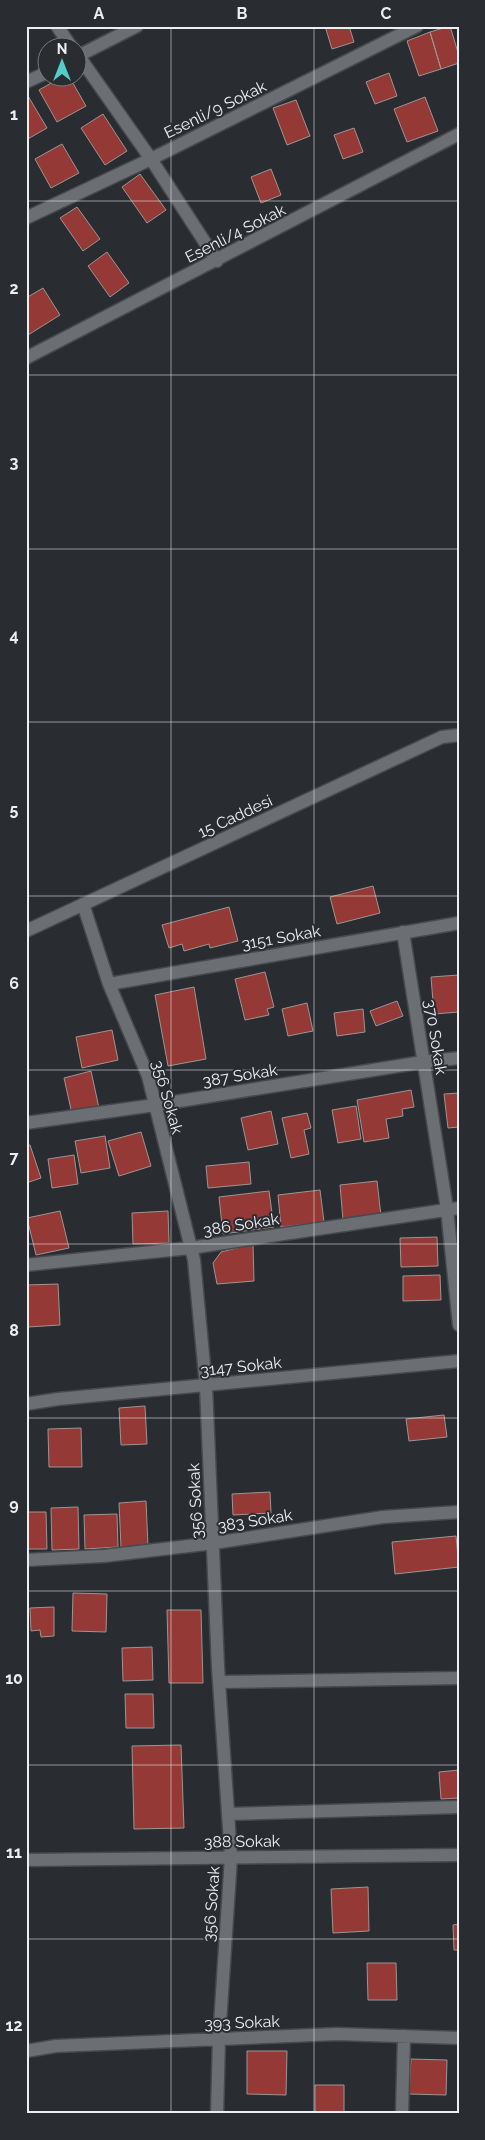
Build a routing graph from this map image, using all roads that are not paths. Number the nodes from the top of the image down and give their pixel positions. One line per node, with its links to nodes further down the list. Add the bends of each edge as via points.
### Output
1 (57, 26): 4 (street)
2 (137, 26): 5 (street)
3 (417, 26): 10 (street, Esenli/9 Sokak)
4 (65, 38)
5 (88, 51)
6 (88, 70): 10 (street)
7 (38, 77): 8 (street)
8 (26, 82)
9 (459, 134): 12 (street, Esenli/4 Sokak)
10 (151, 159): 11 (street, Esenli/9 Sokak); 12 (street)
11 (26, 218)
12 (218, 261): 13 (street, Esenli/4 Sokak)
13 (26, 358)
14 (459, 735): 15 (street, 15 Caddesi, via 442,737)
15 (83, 904): 17 (street, 15 Caddesi); 19 (street, 356 Sokak)
16 (459, 924): 18 (street, 3151 Sokak)
17 (26, 931)
18 (403, 932): 19 (street, 3151 Sokak); 21 (street, 370 Sokak)
19 (109, 984): 22 (street, 356 Sokak, via 148,1076)
20 (459, 1058): 21 (street, 387 Sokak)
21 (424, 1062): 22 (street, 387 Sokak); 24 (street, 370 Sokak)
22 (155, 1105): 23 (street, 387 Sokak); 25 (street, 356 Sokak)
23 (26, 1123)
24 (453, 1209): 25 (street, 386 Sokak); 27 (street, 370 Sokak)
25 (190, 1248): 26 (street, 386 Sokak); 29 (street, 356 Sokak, via 194,1260)
26 (26, 1265)
27 (459, 1325)
28 (459, 1361): 29 (street, 3147 Sokak)
29 (206, 1386): 30 (street, 3147 Sokak); 32 (street, 356 Sokak)
30 (26, 1404)
31 (459, 1512): 32 (street, 383 Sokak, via 383,1517)
32 (214, 1543): 33 (street, 383 Sokak, via 104,1556); 35 (street, 356 Sokak)
33 (26, 1560)
34 (459, 1678): 35 (street)
35 (219, 1682): 37 (street, 356 Sokak)
36 (459, 1807): 37 (street)
37 (228, 1814): 39 (street, 356 Sokak)
38 (459, 1855): 39 (street, 388 Sokak)
39 (231, 1857): 40 (street, 388 Sokak); 43 (street, 356 Sokak)
40 (26, 1860)
41 (404, 2036): 42 (street, 393 Sokak); 43 (street, 393 Sokak, via 337,2034); 46 (street)
42 (459, 2038)
43 (219, 2039): 44 (street, 393 Sokak, via 56,2046); 45 (street, 356 Sokak)
44 (26, 2051)
45 (217, 2114)
46 (402, 2114)

